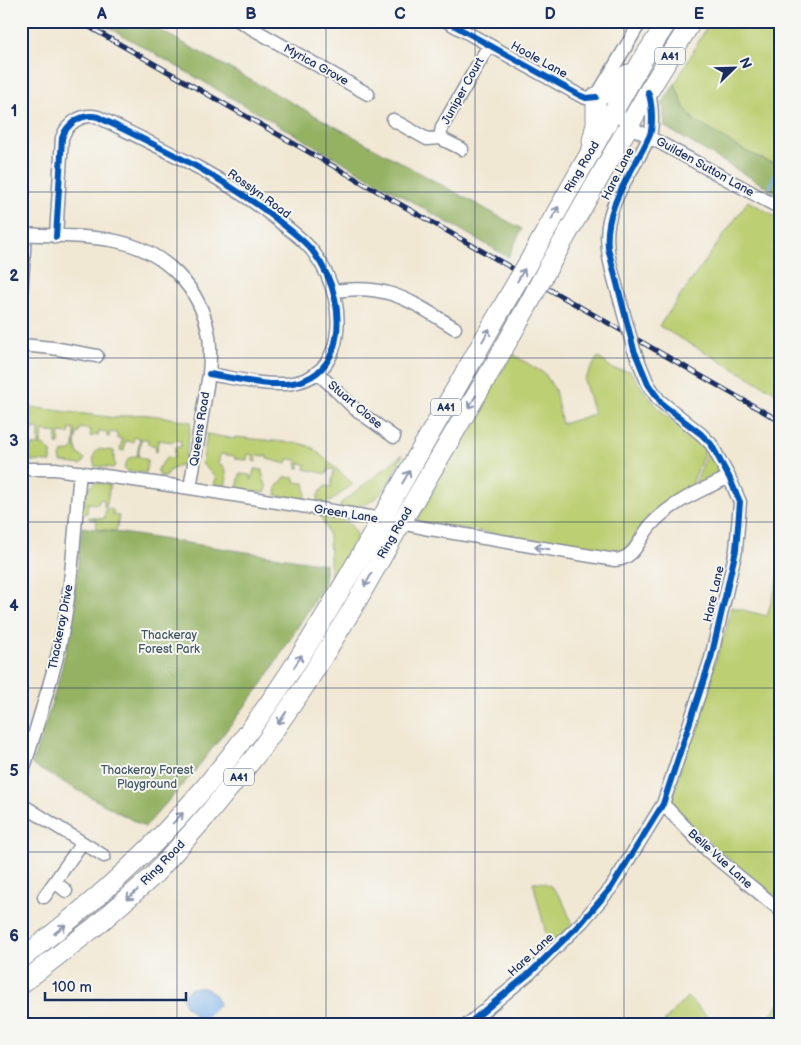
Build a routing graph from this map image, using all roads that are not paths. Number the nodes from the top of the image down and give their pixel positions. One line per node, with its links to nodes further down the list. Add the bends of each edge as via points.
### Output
1 (238, 21): 9 (street, Myrica Grove)
2 (446, 21): 6 (street, Hoole Lane)
3 (641, 21): 10 (street)
4 (668, 21): 7 (highway, Ring Road / A41)
5 (692, 21): 8 (highway, Ring Road / A41)
6 (488, 45): 10 (street, Hoole Lane, via 579,95); 15 (street, Juniper Court, via 442,127)
7 (643, 59): 10 (highway, via 609,92); 11 (highway, Ring Road / A41)
8 (648, 92): 13 (highway, Ring Road / A41); 14 (street, via 652,100)
9 (368, 94)
10 (596, 97): 17 (highway, via 596,124)
11 (618, 104): 13 (street, via 619,116); 17 (highway, Ring Road / A41)
12 (394, 120): 15 (street, Juniper Court, via 427,139)
13 (629, 126): 14 (street, Guilden Sutton Lane); 34 (highway, Ring Road / A41, one-way to 34, bridge)
14 (650, 136): 18 (street, Guilden Sutton Lane); 31 (street, Hare Lane, bridge, via 621,188 609,220 608,248 634,350 648,384 659,400 706,438)
15 (440, 138): 16 (street, Juniper Court)
16 (462, 149)
17 (588, 155): 33 (highway, Ring Road / A41, one-way to 17, bridge)
18 (780, 208)
19 (23, 234): 20 (street, Queens Road); 22 (street)
20 (56, 236): 21 (street, Rosslyn Road, via 63,133 76,120 95,116 193,164 254,202 314,252); 27 (street, Queens Road, via 122,243 152,254 174,270 196,298 206,323 210,346)
21 (334, 291): 23 (street, via 388,292); 26 (street, Rosslyn Road, via 338,325 335,342 330,358)
22 (21, 296)
23 (454, 328)
24 (21, 345): 25 (street)
25 (97, 356)
26 (317, 372): 27 (street, Rosslyn Road, via 290,385); 28 (street, Stuart Close, via 350,405)
27 (209, 374): 32 (street, Queens Road)
28 (394, 437)
29 (21, 469): 30 (street, Green Lane)
30 (80, 472): 32 (street, Green Lane); 35 (street, Thackeray Drive, via 69,590 58,652)
31 (729, 476): 34 (street, Green Lane, one-way to 34, via 664,513 649,527 629,557 623,560); 37 (street, Hare Lane, via 740,502 736,550 711,658)
32 (190, 488): 33 (street, Green Lane)
33 (382, 519): 34 (street, Green Lane); 44 (highway, Ring Road / A41, one-way to 33, via 128,870 186,810 285,682)
34 (401, 523): 45 (highway, Ring Road / A41, one-way to 45, via 306,684 261,749 209,813 154,875 96,926)
35 (21, 777)
36 (21, 804): 38 (street)
37 (662, 804): 43 (street, Belle Vue Lane, via 709,852); 46 (street, Hare Lane, via 611,888 582,922 531,972)
38 (82, 843): 39 (street); 40 (street)
39 (104, 856)
40 (55, 882): 41 (street); 42 (street)
41 (66, 891)
42 (44, 898)
43 (780, 910)
44 (21, 959)
45 (21, 984)
46 (468, 1024)

